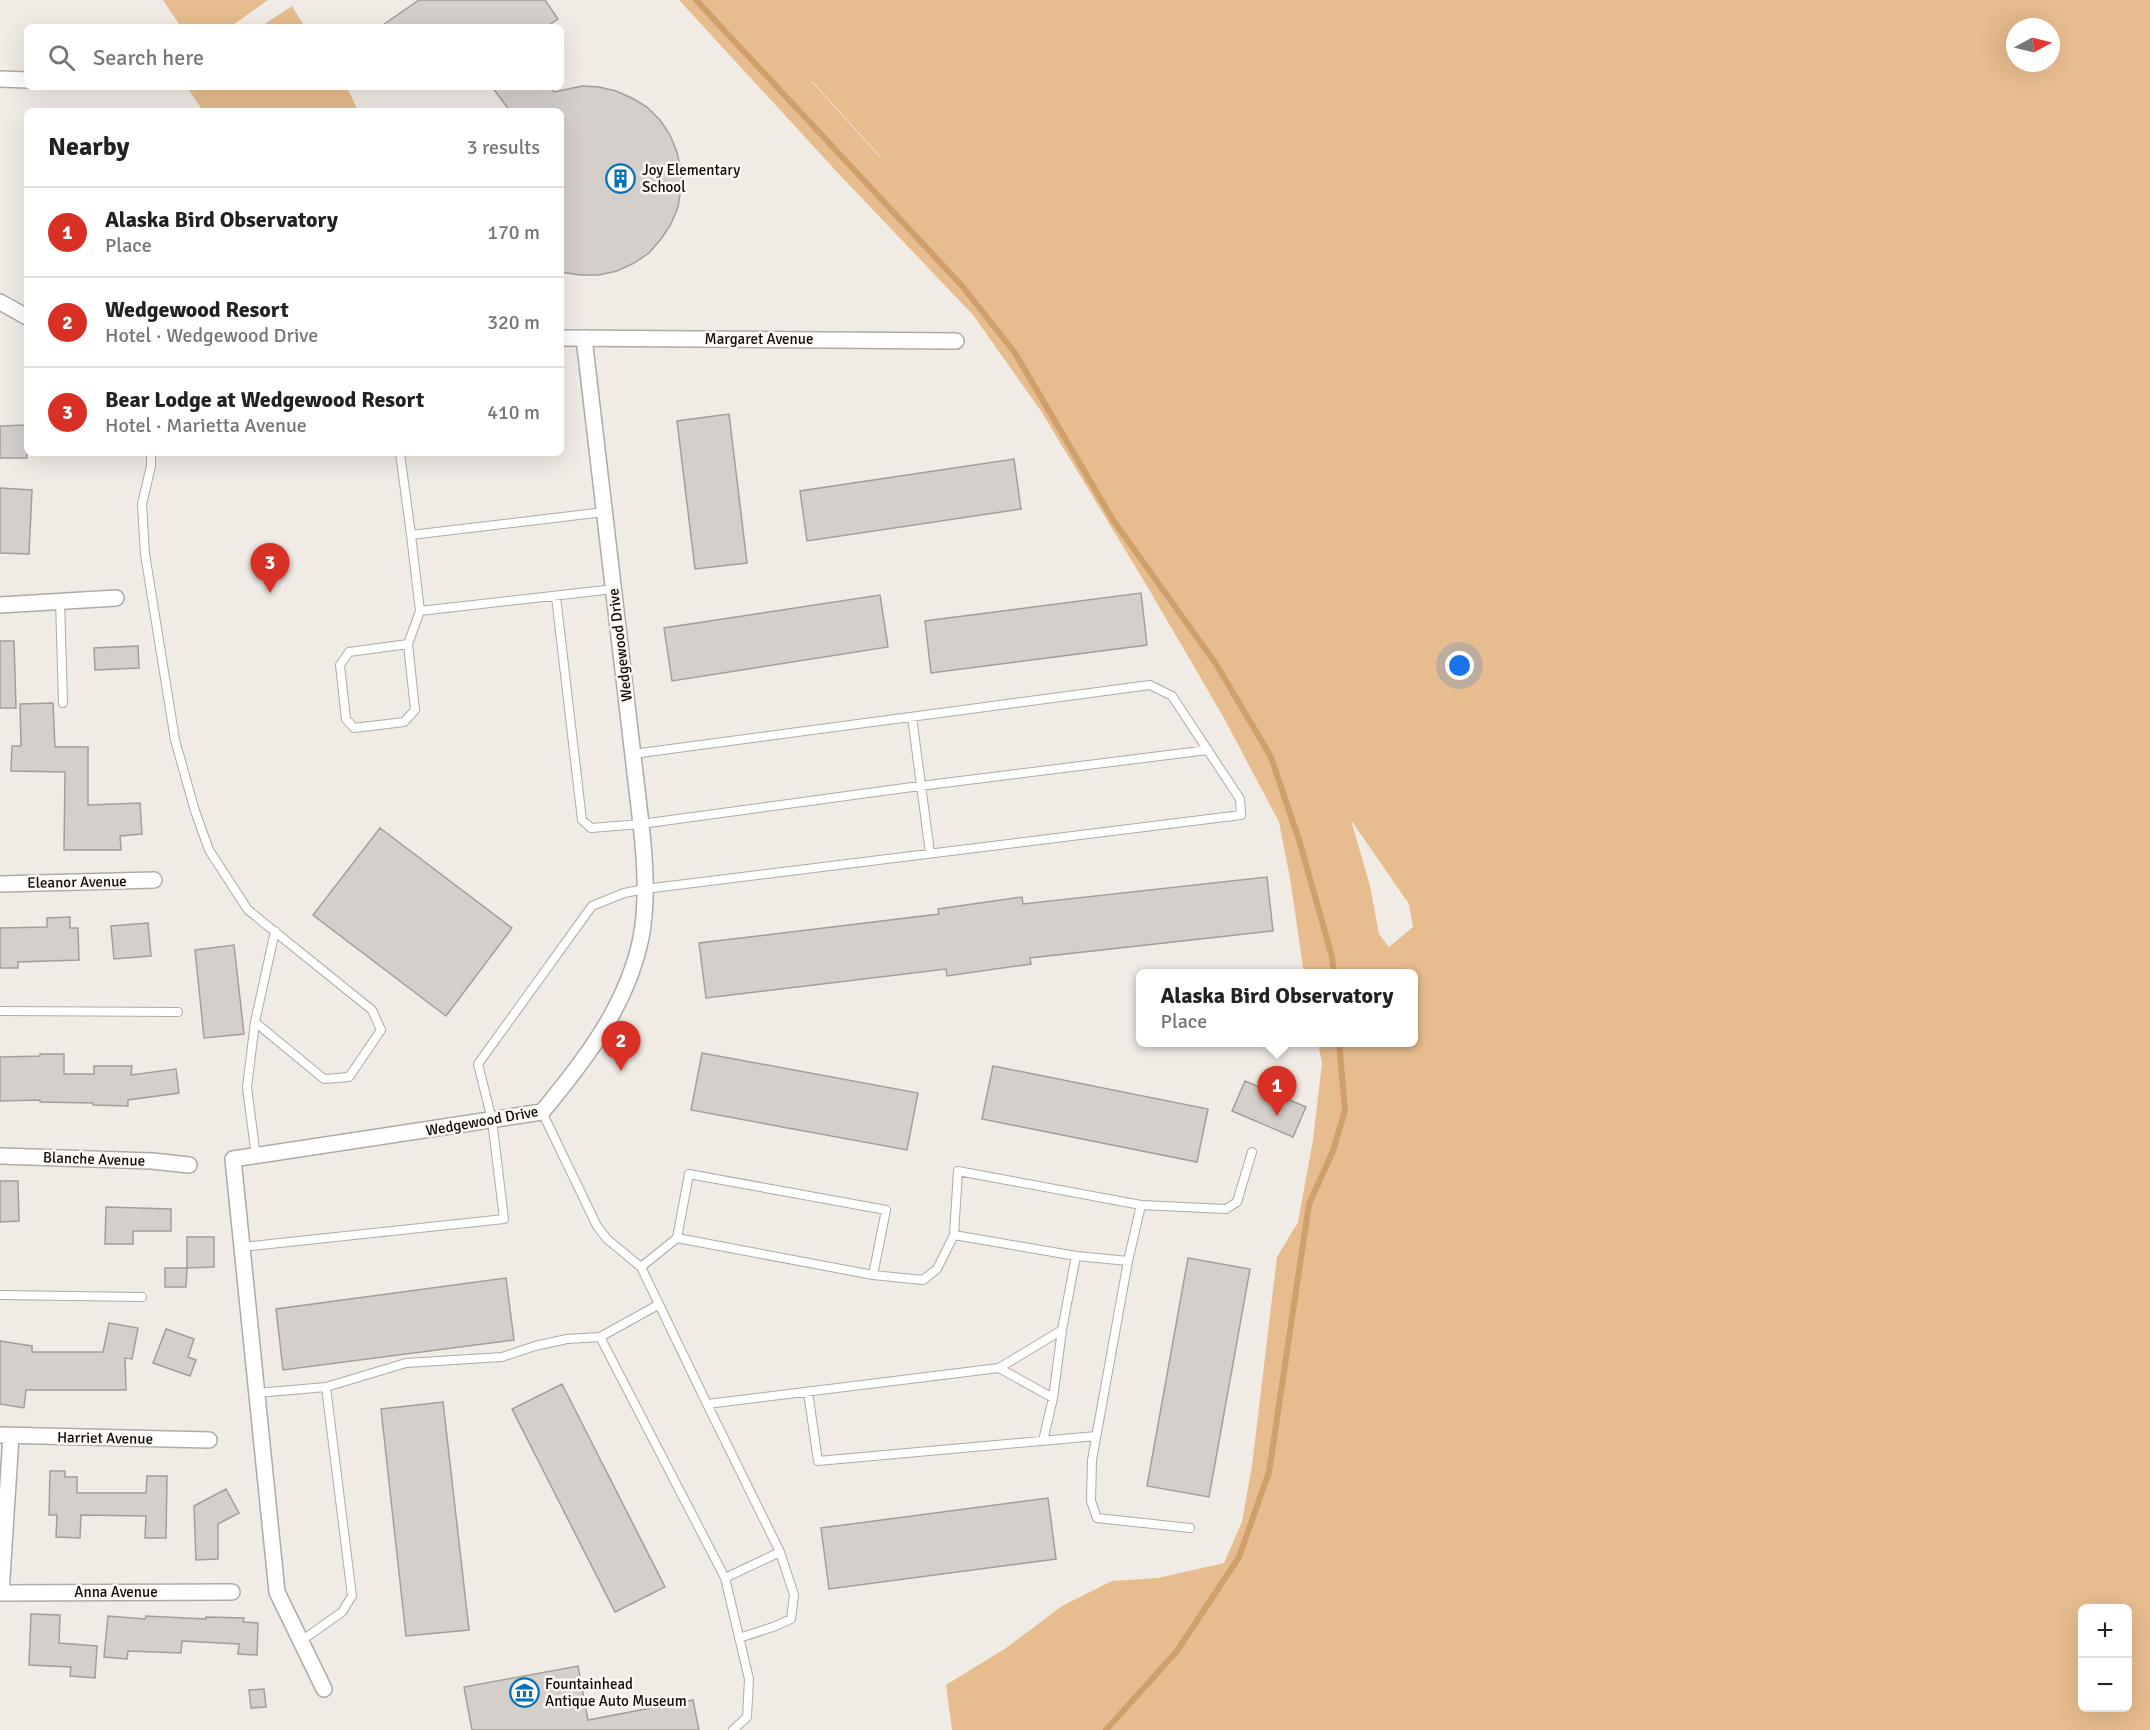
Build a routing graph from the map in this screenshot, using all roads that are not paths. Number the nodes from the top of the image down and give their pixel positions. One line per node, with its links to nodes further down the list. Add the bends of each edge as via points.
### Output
1 (0, 79): 2 (street)
2 (24, 80)
3 (0, 302): 4 (street)
4 (24, 315)
5 (564, 338): 6 (street, Margaret Avenue)
6 (584, 338): 7 (street, Margaret Avenue); 10 (street, Wedgewood Drive)
7 (956, 341)
8 (151, 456): 29 (lane, via 142,504 145,554 175,740 209,850 248,910)
9 (400, 456): 11 (lane)
10 (604, 513): 11 (lane); 12 (street, Wedgewood Drive)
11 (411, 535): 17 (lane)
12 (614, 589): 13 (lane); 22 (street, Wedgewood Drive)
13 (556, 597): 17 (lane); 24 (lane, via 582,820 591,828)
14 (116, 598): 15 (street)
15 (60, 602): 16 (street); 19 (lane)
16 (0, 605)
17 (420, 611): 18 (lane)
18 (408, 644): 18 (lane, via 349,652 344,658 340,665 346,719 354,728 404,722 415,710)
19 (63, 703)
20 (912, 717): 21 (lane, via 1150,685 1172,696); 22 (lane); 23 (lane)
21 (1208, 750): 23 (lane); 25 (lane, via 1240,800 1241,815)
22 (633, 754): 24 (street, Wedgewood Drive)
23 (920, 786): 24 (lane); 25 (lane)
24 (641, 824): 28 (street, Wedgewood Drive)
25 (930, 853): 28 (lane)
26 (154, 880): 27 (street, Eleanor Avenue)
27 (0, 884)
28 (645, 889): 33 (street, Wedgewood Drive, via 641,937 630,981 600,1037); 34 (lane, via 592,906 478,1064)
29 (275, 932): 32 (lane); 32 (lane, via 372,1010 381,1030 349,1077 324,1079)
30 (0, 1011): 31 (lane)
31 (178, 1012)
32 (255, 1022): 37 (lane, via 247,1087)
33 (542, 1112): 34 (street, Wedgewood Drive); 45 (lane, via 597,1226)
34 (492, 1120): 37 (street, Wedgewood Drive); 42 (lane, via 504,1219)
35 (1252, 1152): 39 (lane, via 1237,1202 1226,1209)
36 (0, 1156): 38 (street, Blanche Avenue)
37 (256, 1157): 42 (street, Wedgewood Drive, via 233,1159)
38 (189, 1165)
39 (1141, 1205): 40 (lane, via 958,1171); 44 (lane)
40 (954, 1235): 43 (lane); 46 (lane, via 937,1269 923,1280)
41 (677, 1238): 45 (lane); 46 (lane); 46 (lane, via 689,1174 886,1210)
42 (242, 1247): 55 (street, Wedgewood Drive)
43 (1076, 1256): 44 (lane); 50 (lane)
44 (1128, 1261): 59 (lane)
45 (641, 1267): 49 (lane)
46 (873, 1275)
47 (0, 1295): 48 (lane)
48 (142, 1298)
49 (658, 1305): 51 (lane); 57 (lane)
50 (1062, 1330): 52 (lane); 56 (lane)
51 (600, 1337): 53 (lane, via 567,1339 502,1357 406,1363); 64 (lane)
52 (999, 1368): 54 (lane); 56 (lane)
53 (327, 1387): 55 (lane); 68 (lane, via 352,1596 342,1612)
54 (808, 1392): 57 (lane); 61 (lane, via 818,1461)
55 (257, 1393): 68 (street, Wedgewood Drive, via 277,1593)
56 (1053, 1398): 61 (lane)
57 (707, 1404): 63 (lane)
58 (5, 1436): 60 (street, Harriet Avenue); 66 (street)
59 (1096, 1436): 61 (lane); 62 (lane, via 1091,1501 1098,1518)
60 (209, 1440)
61 (1043, 1441)
62 (1190, 1528)
63 (780, 1552): 64 (lane); 67 (lane, via 794,1595 790,1619)
64 (725, 1578): 67 (lane)
65 (232, 1592): 66 (street, Anna Avenue)
66 (1, 1593)
67 (739, 1638): 70 (lane, via 749,1679 747,1717)
68 (301, 1641): 69 (street, Wedgewood Drive)
69 (324, 1689)
70 (733, 1730)

